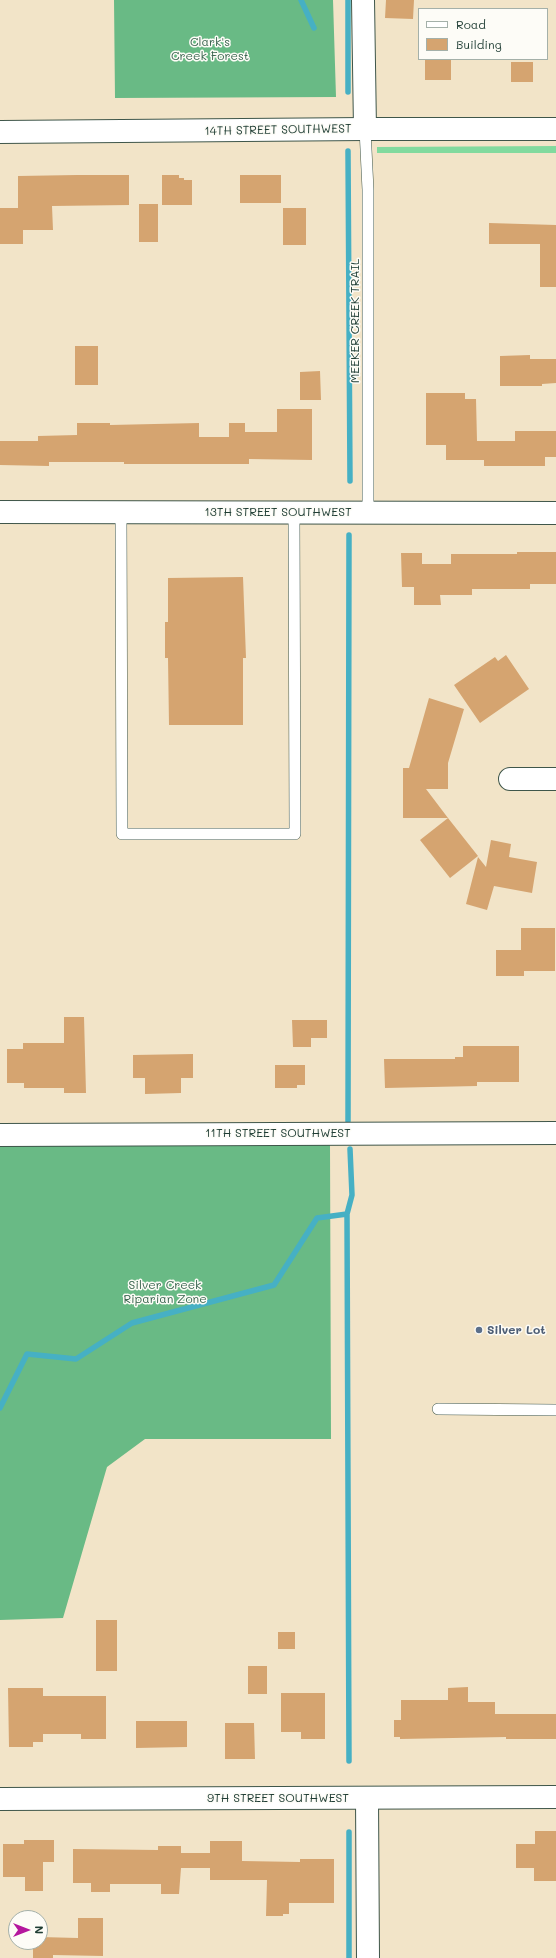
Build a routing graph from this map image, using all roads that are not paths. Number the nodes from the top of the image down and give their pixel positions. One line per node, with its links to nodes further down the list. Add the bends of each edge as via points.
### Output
1 (363, 0): 2 (street)
2 (366, 129): 3 (street, 14TH STREET SOUTHWEST); 4 (street, 14TH STREET SOUTHWEST); 8 (lane, MEEKER CREEK TRAIL)
3 (556, 129)
4 (0, 132)
5 (0, 512): 6 (street, 13TH STREET SOUTHWEST)
6 (121, 512): 7 (street, 13TH STREET SOUTHWEST); 7 (lane, via 122,834 295,834)
7 (294, 512): 8 (street, 13TH STREET SOUTHWEST)
8 (368, 512): 9 (street, 13TH STREET SOUTHWEST)
9 (556, 513)
10 (510, 779): 11 (street)
11 (556, 779)
12 (556, 1133): 13 (street, 11TH STREET SOUTHWEST)
13 (0, 1135)
14 (438, 1408): 15 (lane)
15 (556, 1410)
16 (556, 1797): 17 (street, 9TH STREET SOUTHWEST)
17 (367, 1798): 18 (street, 9TH STREET SOUTHWEST); 19 (street)
18 (0, 1799)
19 (368, 1958)

